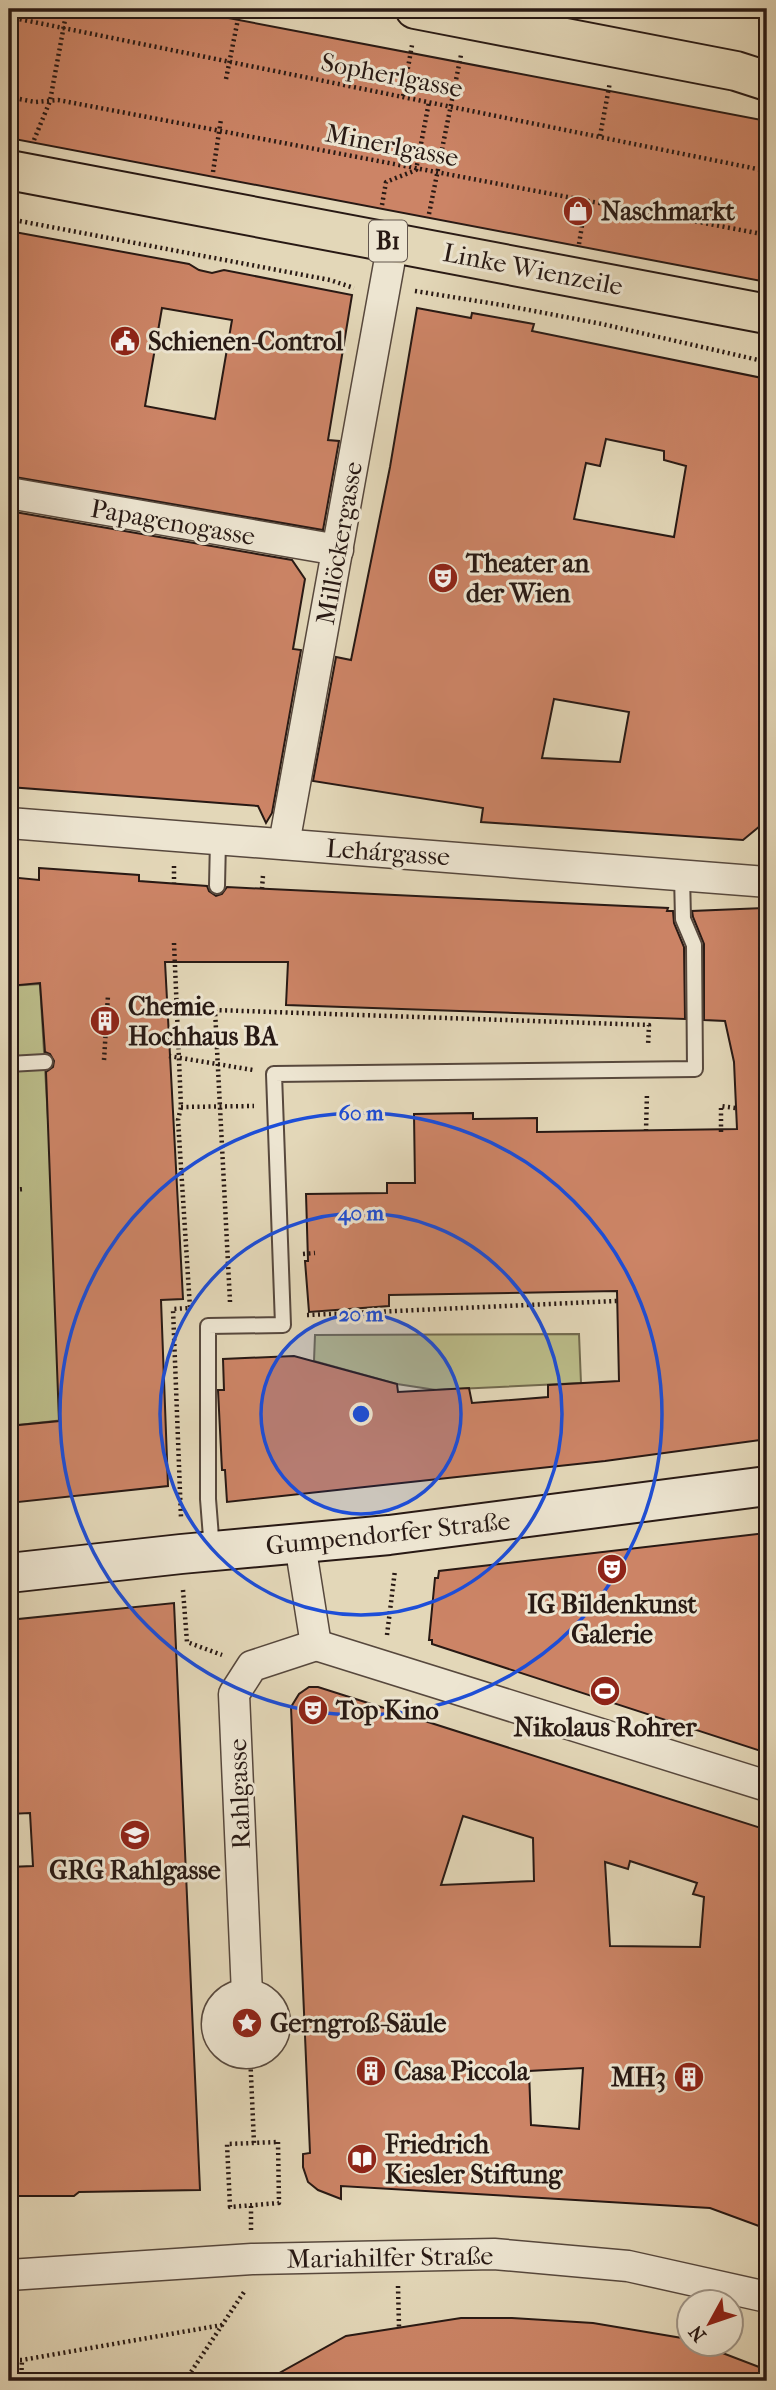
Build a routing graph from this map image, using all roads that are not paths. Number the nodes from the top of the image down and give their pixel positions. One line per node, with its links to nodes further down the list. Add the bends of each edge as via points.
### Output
1 (437, 19): 2 (main road, via 617,48)
2 (767, 81)
3 (19, 161): 4 (main road, Linke Wienzeile / B1)
4 (408, 245): 5 (main road, Linke Wienzeile / B1); 7 (street, Millöckergasse, via 387,286)
5 (767, 314)
6 (9, 493): 7 (street, Papagenogasse)
7 (338, 550): 10 (street, Millöckergasse)
8 (9, 823): 9 (street, Lehárgasse)
9 (218, 840): 10 (street, Lehárgasse); 13 (lane)
10 (284, 844): 11 (street, Lehárgasse)
11 (682, 875): 12 (street, Lehárgasse); 18 (lane, via 683,919 694,945 695,1069 274,1074 283,1325 208,1326 208,1499)
12 (767, 882)
13 (217, 886)
14 (45, 1062): 15 (lane)
15 (9, 1064)
16 (767, 1486): 17 (street, Gumpendorfer Straße)
17 (300, 1544): 18 (street, Gumpendorfer Straße); 20 (street)
18 (197, 1552): 19 (street, Gumpendorfer Straße)
19 (9, 1573)
20 (316, 1646): 21 (street); 22 (street, Rahlgasse, via 252,1667 234,1694)
21 (767, 1786)
22 (247, 1994): 22 (street, via 265,2000 276,2022 270,2042 250,2053 231,2049 217,2028 223,2006 237,1995)
23 (9, 2275): 24 (street, Mariahilfer Straße, via 252,2259 494,2254 628,2266)
24 (767, 2297)

